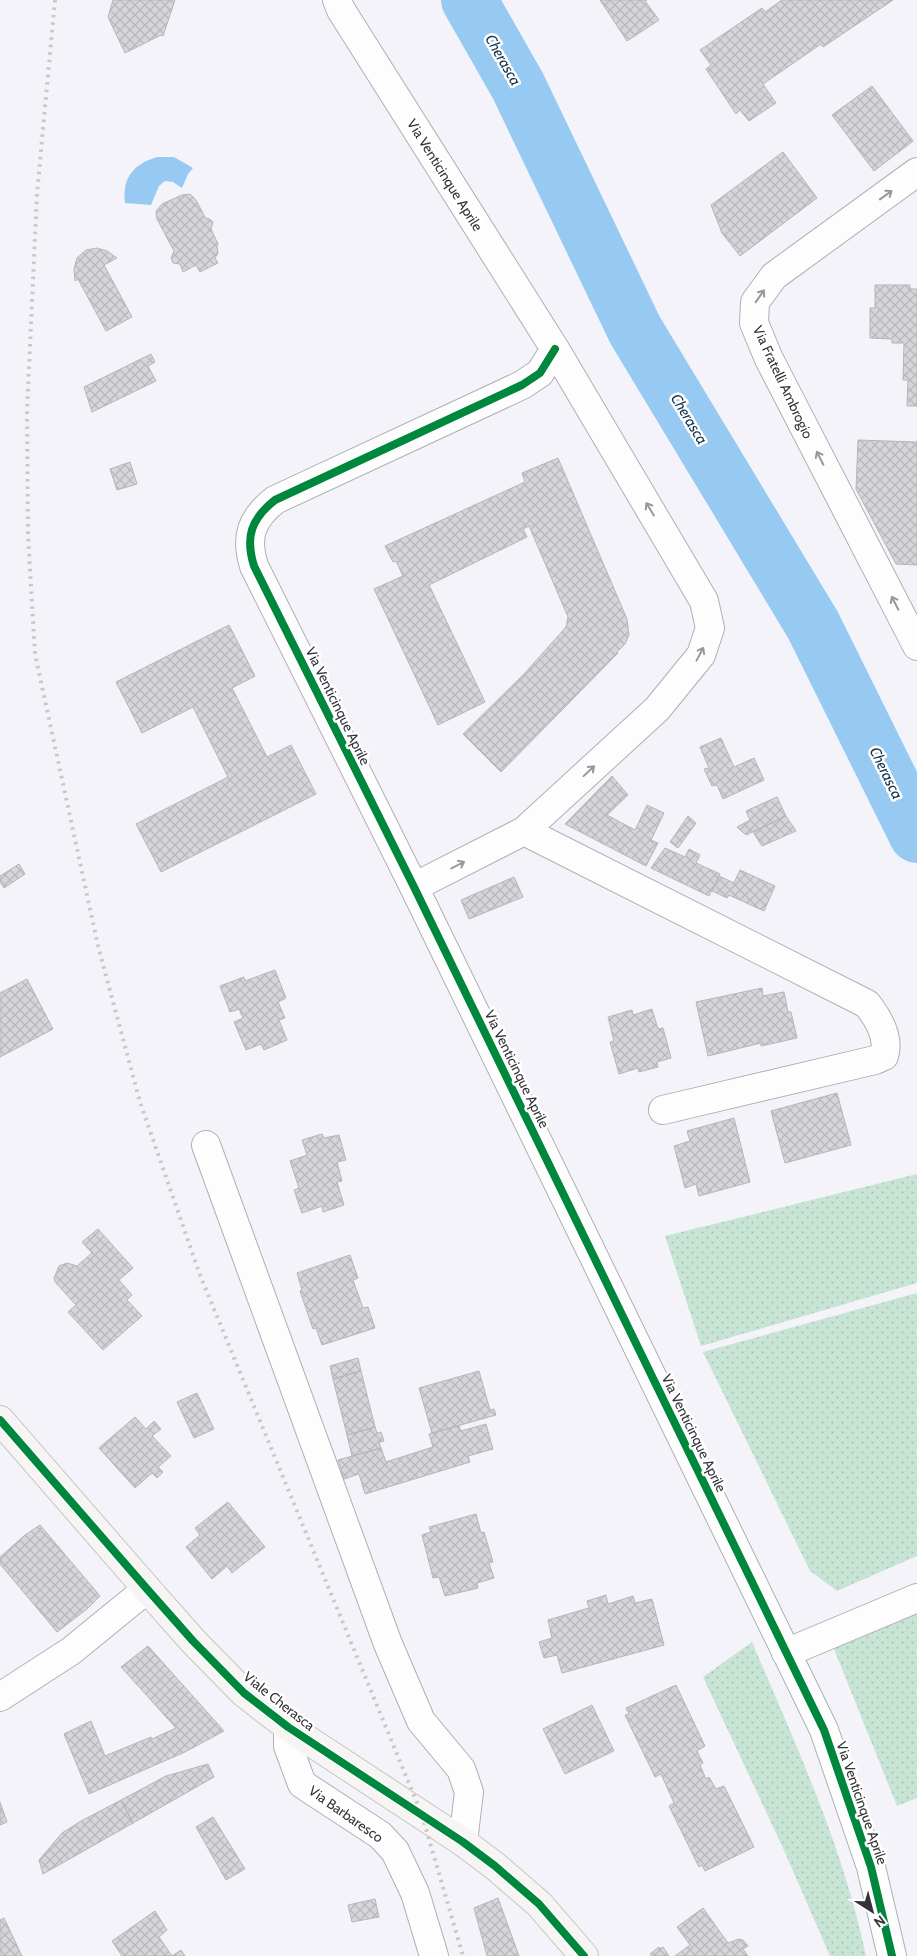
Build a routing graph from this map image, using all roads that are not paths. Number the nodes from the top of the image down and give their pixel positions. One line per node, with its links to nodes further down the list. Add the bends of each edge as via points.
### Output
1 (337, 0): 3 (street, Via Venticinque Aprile)
2 (917, 172): 4 (street, Via Fratelli Ambrogio, one-way to 2, via 769,359 754,323 755,302 774,276)
3 (555, 349): 5 (street, Via Venticinque Aprile, one-way to 3, via 656,709 702,655 710,628 704,601); 6 (street, Via Venticinque Aprile, via 540,373 522,385 275,500 263,510 250,536 254,566)
4 (917, 646)
5 (524, 831): 6 (street, Via Venticinque Aprile, one-way to 5); 7 (street, via 867,1004 877,1017 887,1047 884,1056 875,1060)
6 (414, 887): 12 (street, Via Venticinque Aprile)
7 (663, 1110)
8 (206, 1145): 15 (street, via 388,1644 421,1721 460,1768 469,1792)
9 (0, 1420): 10 (main road, Viale Cherasca)
10 (147, 1589): 13 (street, via 71,1651); 14 (main road, Viale Cherasca, via 244,1693)
11 (917, 1598): 12 (street)
12 (786, 1653): 18 (street, Via Venticinque Aprile, via 824,1730 871,1867)
13 (0, 1696)
14 (288, 1727): 15 (main road, Viale Cherasca); 16 (street, Via Barbaresco, via 288,1746 302,1784 380,1835 396,1852 415,1893)
15 (463, 1842): 17 (main road, Viale Cherasca, via 539,1904)
16 (434, 1956)
17 (584, 1956)
18 (892, 1956)

